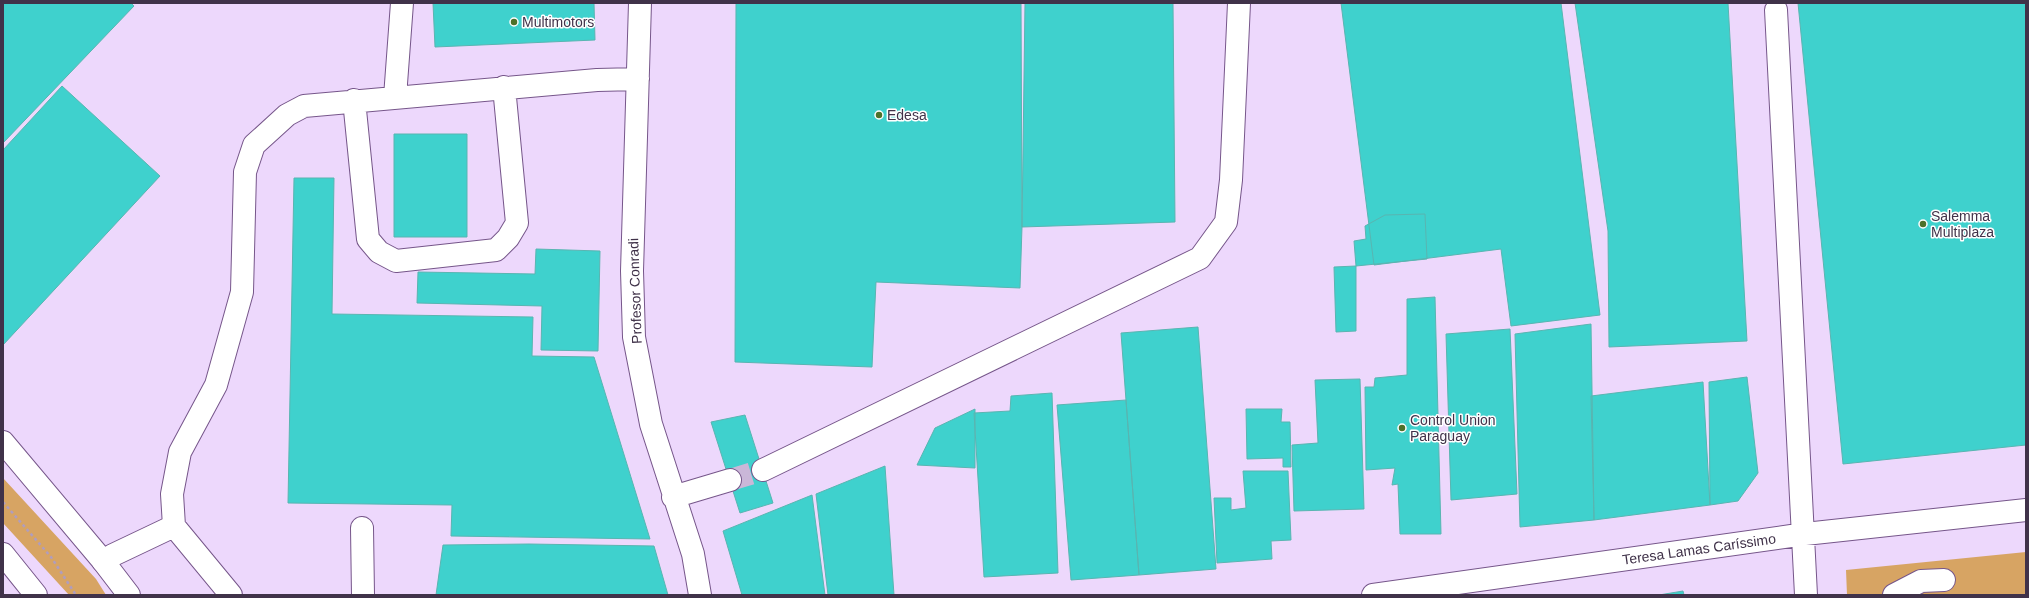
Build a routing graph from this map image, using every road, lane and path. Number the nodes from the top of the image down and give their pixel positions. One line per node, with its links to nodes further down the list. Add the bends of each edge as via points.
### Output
1 (402, 3): 7 (street)
2 (640, 3): 5 (street, Profesor Conradi)
3 (1239, 3): 10 (street, via 1231,180 1226,222 1200,258)
4 (1776, 10): 17 (street)
5 (638, 80): 6 (street, via 597,80); 12 (street, Profesor Conradi, via 632,271 634,337 651,424)
6 (504, 87): 7 (street); 8 (street, via 517,224 496,250 396,261 379,252 368,239)
7 (395, 97): 8 (street)
8 (354, 100): 15 (street, via 304,106 287,115 254,146 244,172 242,292 216,385 180,452 172,494)
9 (3, 442): 19 (street)
10 (763, 470)
11 (730, 480): 12 (street)
12 (673, 497): 26 (street, Profesor Conradi, via 693,554)
13 (3, 502): 22 (path, via 51,557)
14 (2026, 510): 17 (street, Teresa Lamas Caríssimo)
15 (174, 526): 19 (street); 24 (street)
16 (362, 528): 25 (street)
17 (1804, 534): 27 (street, Teresa Lamas Caríssimo); 28 (street)
18 (3, 554): 21 (street)
19 (103, 561): 23 (street)
20 (1944, 580): 29 (street, via 1921,581)
21 (36, 595)
22 (76, 595)
23 (129, 595)
24 (231, 595)
25 (363, 595)
26 (700, 595)
27 (1373, 595)
28 (1806, 595)
29 (1894, 595)

